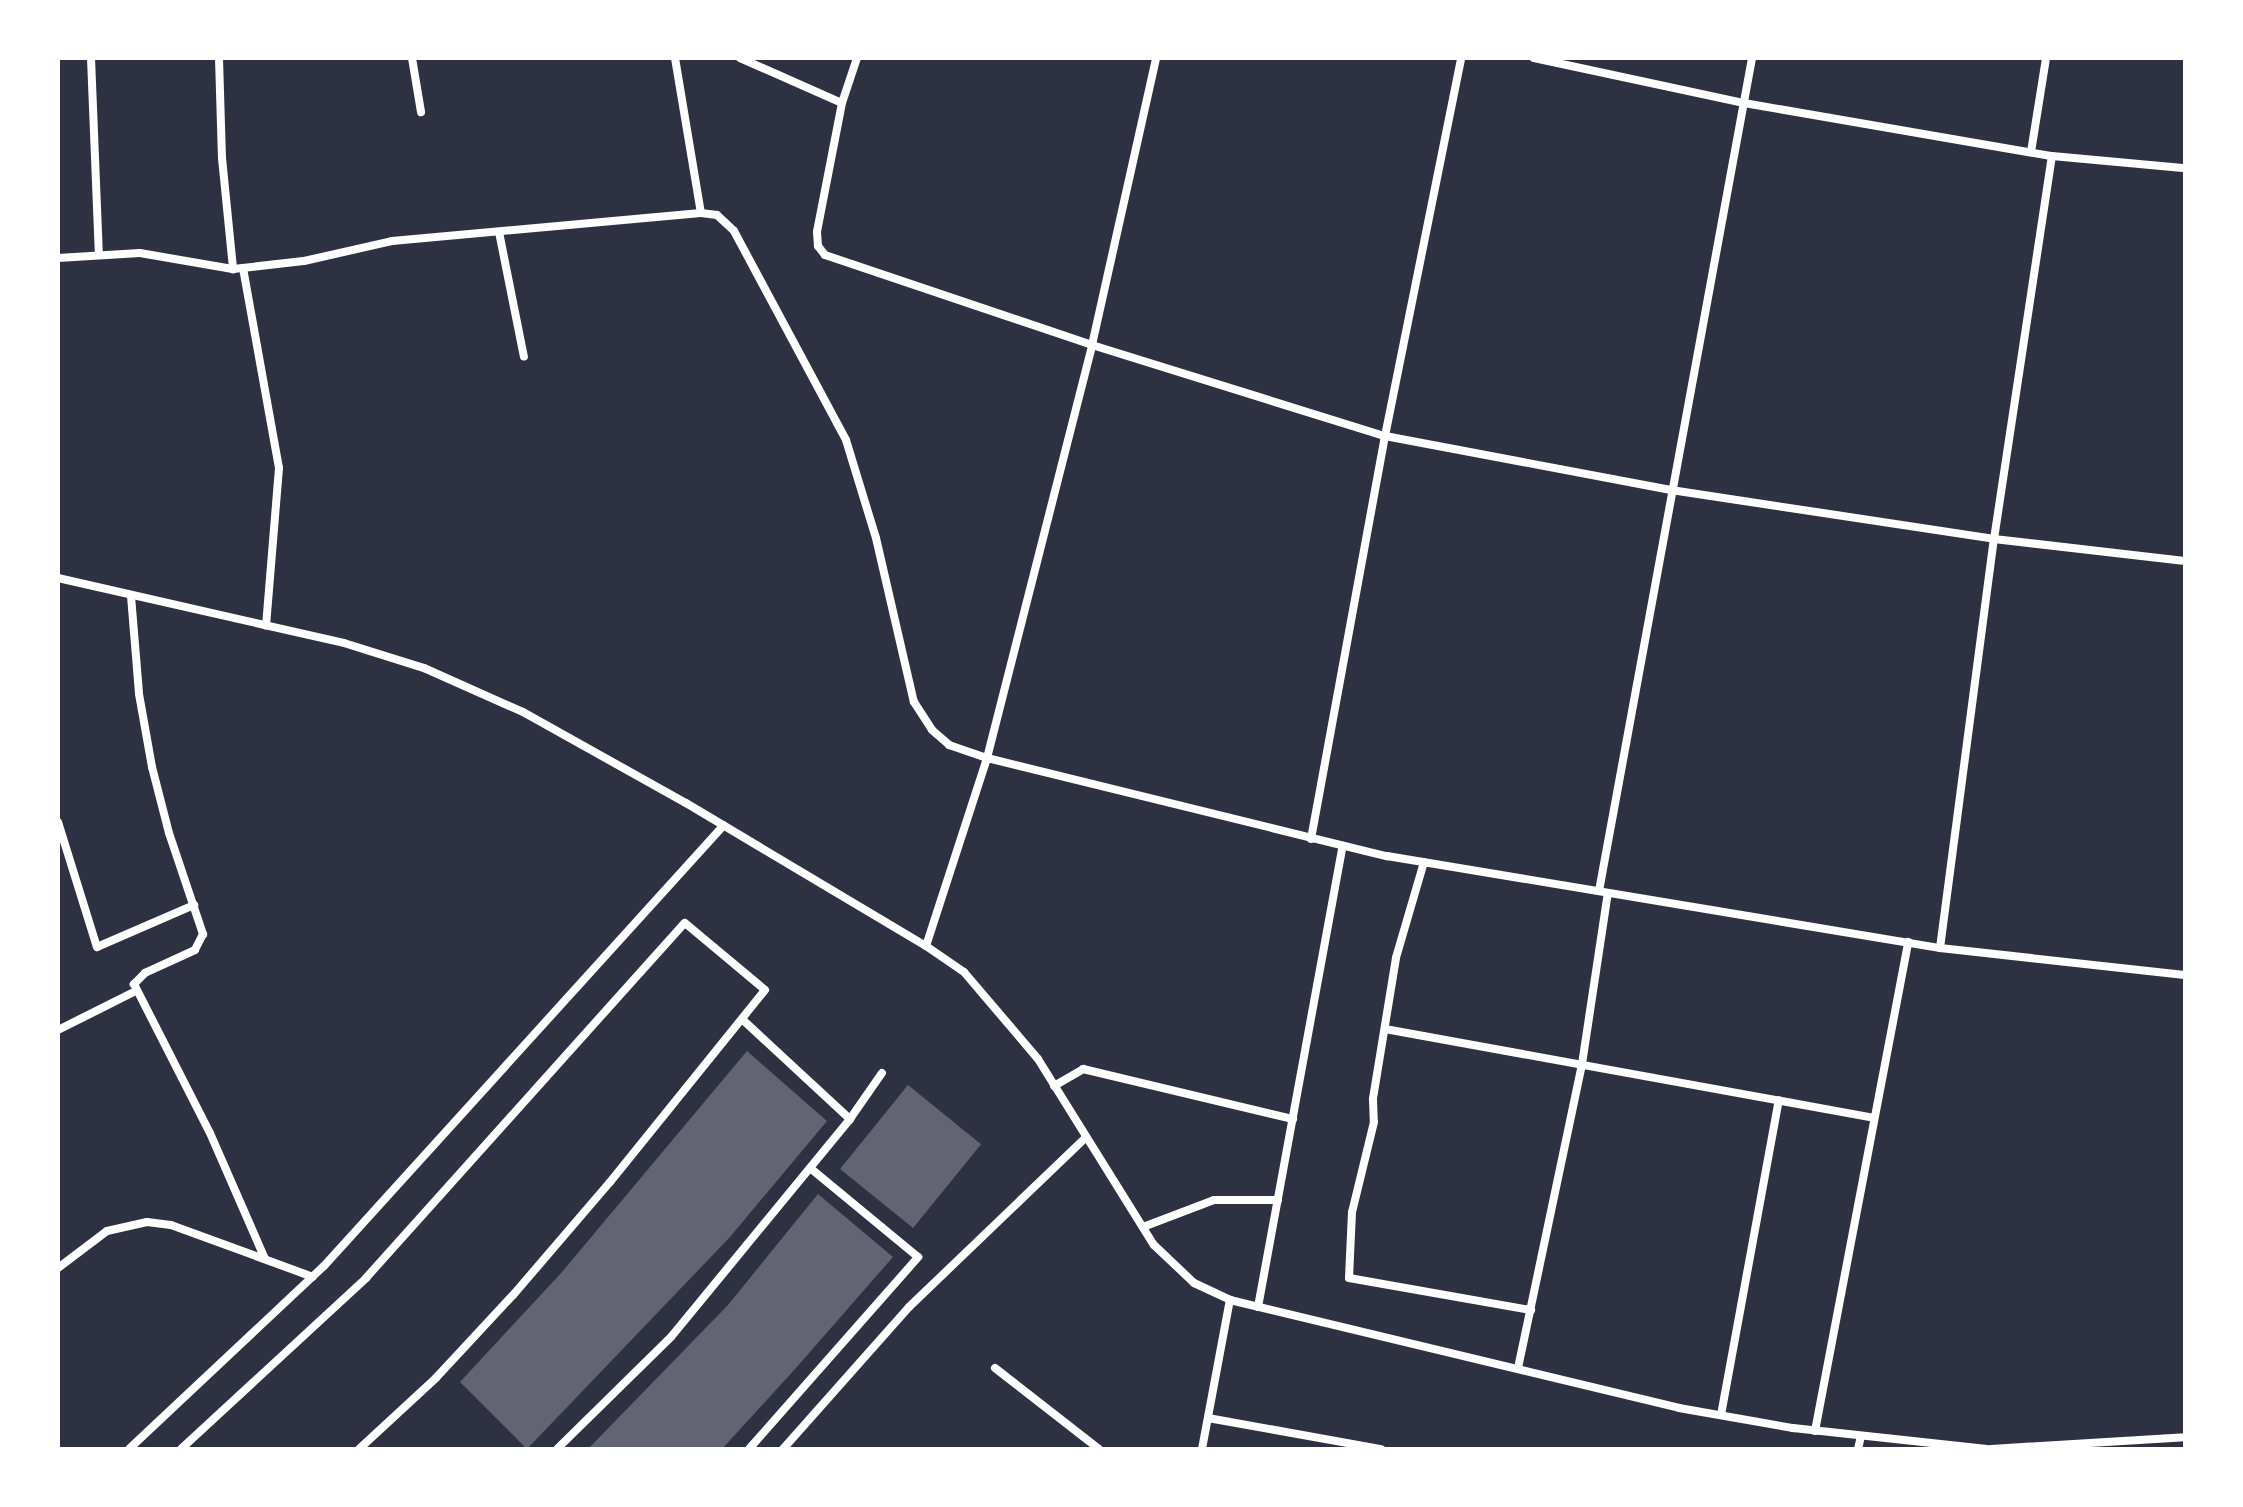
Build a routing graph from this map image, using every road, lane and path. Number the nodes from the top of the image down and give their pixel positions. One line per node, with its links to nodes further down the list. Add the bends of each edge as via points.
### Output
1 (91, 58): 20 (street)
2 (219, 58): 22 (street, via 222,158)
3 (412, 58): 14 (street)
4 (675, 58): 18 (street)
5 (740, 58): 12 (street)
6 (857, 58): 12 (street)
7 (1156, 58): 23 (street)
8 (1461, 58): 25 (street)
9 (1534, 58): 13 (street)
10 (1752, 58): 13 (street)
11 (2046, 58): 15 (street)
12 (842, 103): 23 (street, via 817,232 825,255)
13 (1744, 103): 15 (street); 26 (street)
14 (421, 112)
15 (2031, 152): 16 (street)
16 (2052, 156): 17 (street); 27 (street)
17 (2185, 168)
18 (701, 213): 19 (street); 32 (street, via 717,215 734,231 846,440 921,717 949,745)
19 (499, 232): 22 (street, via 392,241); 24 (street)
20 (99, 254): 21 (street); 22 (street, via 140,253)
21 (58, 258)
22 (238, 269): 31 (street, via 279,468)
23 (1092, 345): 25 (street); 32 (street)
24 (524, 357)
25 (1385, 436): 26 (street); 35 (street)
26 (1671, 490): 27 (street); 38 (street)
27 (1994, 539): 28 (street); 42 (street)
28 (2185, 561)
29 (58, 578): 30 (street)
30 (131, 596): 31 (street); 39 (street, via 139,694 152,767)
31 (266, 625): 34 (street, via 424,668 523,712)
32 (987, 758): 35 (street); 41 (street)
33 (58, 822): 39 (street, via 97,947)
34 (724, 825): 41 (street); 61 (street)
35 (1311, 839): 36 (street)
36 (1343, 846): 37 (street); 54 (street)
37 (1424, 862): 38 (street); 46 (street, via 1396,958)
38 (1603, 892): 40 (street); 48 (street)
39 (194, 905): 44 (street, via 203,934 200,943 137,978)
40 (1908, 942): 42 (street); 52 (street)
41 (926, 946): 50 (street, via 964,972 1010,1023)
42 (1940, 948): 43 (street)
43 (2185, 975)
44 (136, 991): 47 (street); 59 (street, via 210,1133)
45 (743, 1020): 53 (street); 73 (street, via 765,990 685,923 366,1278); 74 (street, via 513,1295 436,1378)
46 (1385, 1029): 48 (street); 64 (street, via 1374,1122 1352,1212 1349,1278)
47 (58, 1030)
48 (1582, 1064): 51 (street); 64 (street)
49 (882, 1073): 53 (street)
50 (1054, 1086): 54 (street, via 1083,1069); 55 (street)
51 (1779, 1100): 52 (street); 67 (street)
52 (1874, 1118): 69 (street)
53 (850, 1119): 56 (street)
54 (1293, 1119): 57 (street)
55 (1085, 1138): 58 (street); 77 (street, via 909,1307)
56 (810, 1168): 75 (street, via 671,1337); 76 (street, via 918,1257)
57 (1278, 1200): 58 (street, via 1214,1200); 63 (street)
58 (1143, 1227): 62 (street, via 1194,1283)
59 (265, 1259): 60 (street, via 171,1225 147,1222 107,1231); 61 (street)
60 (58, 1268)
61 (313, 1277): 72 (street)
62 (1230, 1300): 63 (street); 68 (street)
63 (1258, 1307): 66 (street)
64 (1531, 1310): 66 (street)
65 (995, 1368): 78 (street)
66 (1518, 1368): 67 (street)
67 (1721, 1415): 69 (street)
68 (1208, 1418): 79 (street); 80 (street)
69 (1815, 1431): 70 (street)
70 (1861, 1436): 81 (street); 82 (street)
71 (2185, 1437): 82 (street)
72 (129, 1449)
73 (181, 1449)
74 (359, 1449)
75 (557, 1449)
76 (749, 1449)
77 (783, 1449)
78 (1099, 1449)
79 (1202, 1449)
80 (1381, 1449)
81 (1858, 1449)
82 (1989, 1449)

